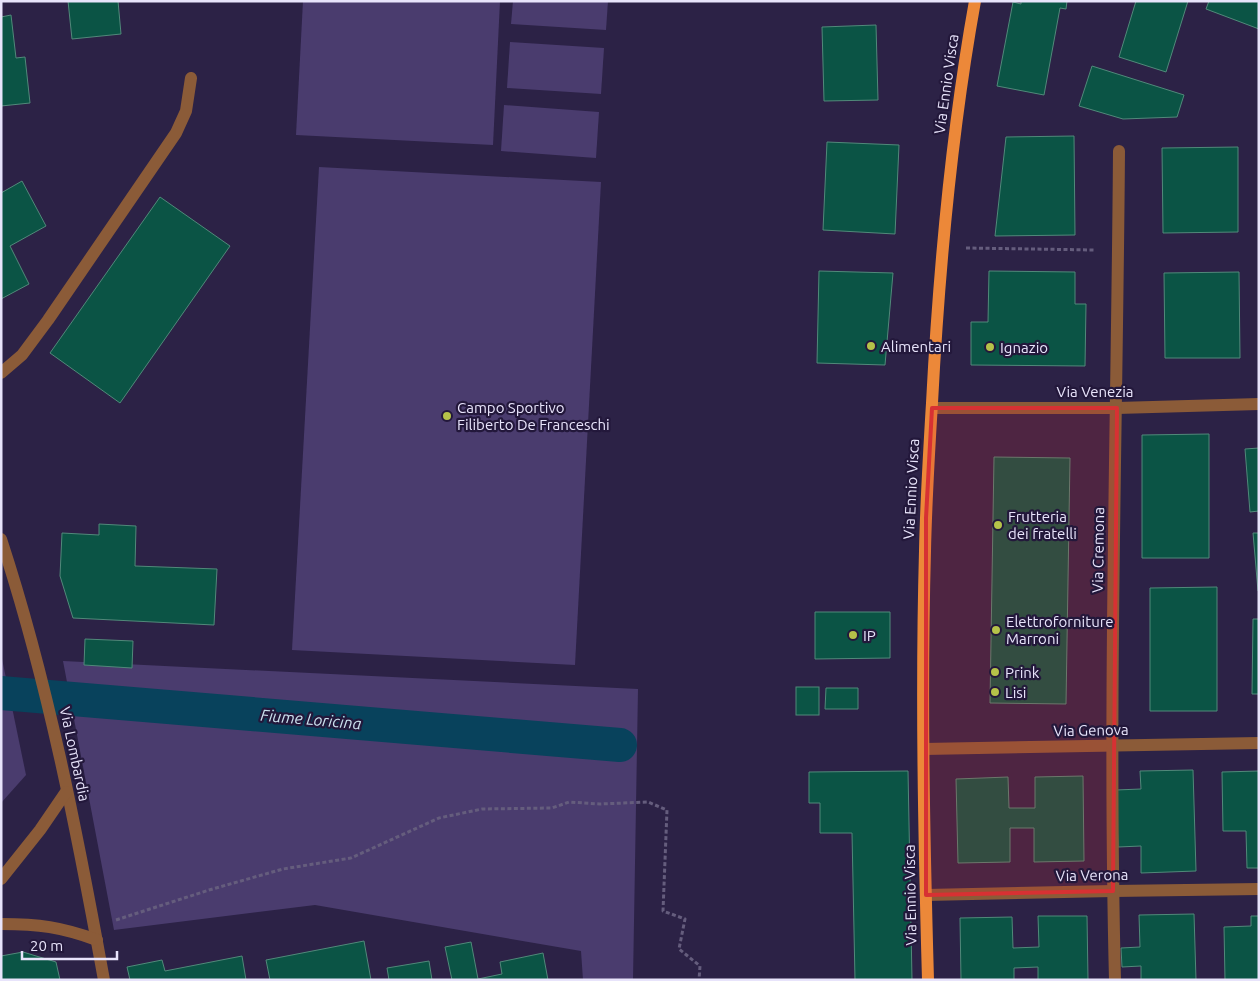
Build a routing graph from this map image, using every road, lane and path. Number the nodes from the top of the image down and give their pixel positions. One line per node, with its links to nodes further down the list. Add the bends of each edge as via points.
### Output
1 (975, 1): 4 (main road, Via Ennio Visca)
2 (191, 78): 6 (street, via 186,110 176,133 48,320 22,355)
3 (1118, 151): 5 (street, Via Cremona)
4 (943, 247): 5 (path); 8 (main road, Via Ennio Visca)
5 (1118, 251): 9 (street, Via Cremona)
6 (1, 373)
7 (1259, 404): 9 (street, Via Venezia)
8 (932, 408): 9 (street, Via Venezia); 13 (main road, Via Ennio Visca, via 925,552)
9 (1117, 408): 12 (street, Via Cremona)
10 (1, 539): 14 (street, Via Lombardia, via 34,649)
11 (1259, 743): 12 (street, Via Genova)
12 (1112, 746): 13 (street, Via Genova); 17 (street, Via Cremona)
13 (924, 749): 18 (main road, Via Ennio Visca)
14 (66, 792): 15 (street); 20 (street, Via Lombardia)
15 (1, 879)
16 (1259, 889): 17 (street, Via Verona)
17 (1113, 891): 18 (street, Via Verona); 24 (street, Via Cremona)
18 (926, 895): 23 (main road, Via Ennio Visca)
19 (1, 924): 20 (street, via 36,925)
20 (96, 934): 21 (street, Via Lombardia); 22 (path, via 209,890 283,869 352,858 439,818 482,810 552,808 569,802 648,802 668,810 663,911 685,919 679,948 700,966)
21 (104, 980)
22 (699, 980)
23 (928, 980)
24 (1116, 980)

